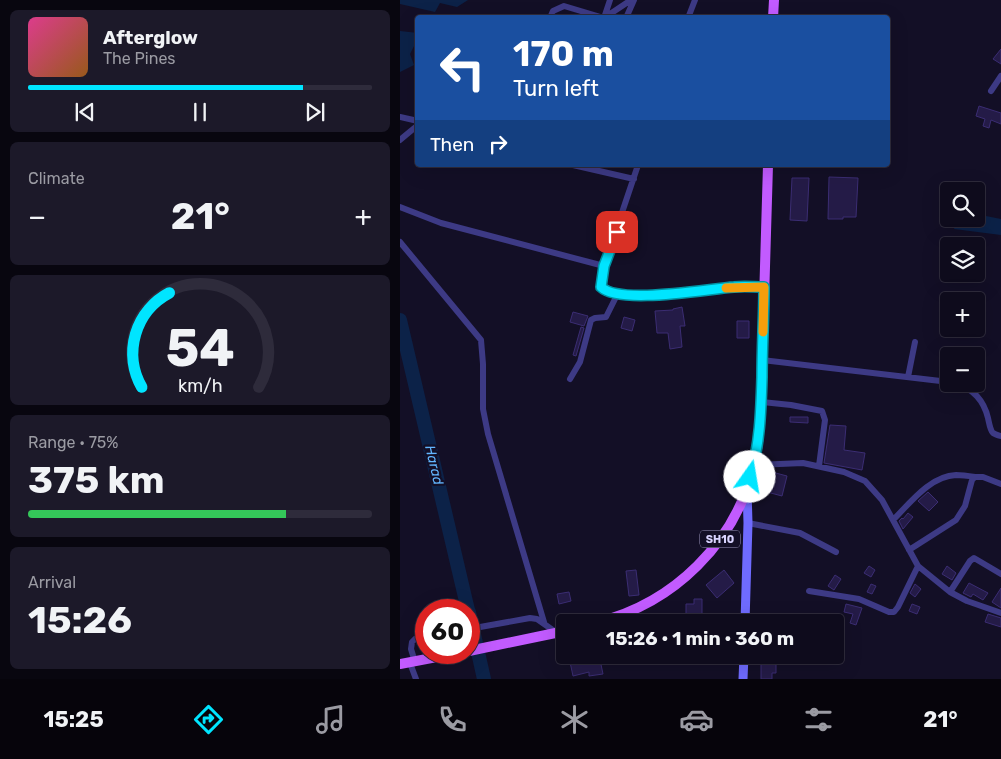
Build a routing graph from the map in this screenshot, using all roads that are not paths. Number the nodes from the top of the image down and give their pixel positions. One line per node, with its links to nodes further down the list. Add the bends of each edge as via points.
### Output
1 (576, 0): 6 (street)
2 (610, 0): 9 (street)
3 (632, 0): 10 (street); 11 (street)
4 (695, 0): 12 (street)
5 (774, 0): 13 (main road)
6 (574, 8): 7 (street, via 564,6); 8 (street)
7 (552, 15)
8 (595, 15)
9 (605, 15)
10 (609, 15)
11 (627, 15)
12 (689, 15)
13 (774, 15)
14 (1001, 76): 15 (street)
15 (991, 91)
16 (400, 117): 17 (street)
17 (415, 120)
18 (415, 128): 19 (street)
19 (400, 140)
20 (582, 167): 23 (street)
21 (637, 167): 23 (street)
22 (768, 167): 27 (main road, SH10)
23 (634, 179): 26 (street)
24 (400, 207): 26 (street, via 441,223)
25 (400, 242): 53 (street, via 481,340 484,364 482,409)
26 (604, 266): 28 (street, via 601,287)
27 (764, 287): 28 (street); 30 (main road, SH10)
28 (618, 295): 32 (street, via 606,317 591,320 580,362)
29 (915, 342): 31 (street)
30 (762, 360): 31 (street); 35 (main road, SH10)
31 (908, 377): 33 (street)
32 (570, 379)
33 (940, 381)
34 (973, 392): 36 (street, via 987,413 991,430)
35 (762, 399): 37 (main road, SH10); 38 (street, via 822,411 825,420)
36 (1001, 436)
37 (754, 465): 38 (street, via 803,463); 41 (main road, SH10)
38 (819, 466): 42 (street, via 865,480)
39 (975, 477): 40 (street); 42 (street, via 956,475 936,480); 44 (street, via 965,506 956,520)
40 (1001, 484)
41 (747, 489): 43 (street); 51 (main road, SH10, via 726,531 707,557 675,586)
42 (893, 520): 44 (street)
43 (748, 523): 45 (street, via 800,533); 52 (street)
44 (910, 550): 46 (street)
45 (836, 552)
46 (918, 566): 48 (street, via 894,612 859,599); 49 (street)
47 (1001, 574): 49 (street, via 974,558)
48 (809, 591)
49 (950, 592): 50 (street)
50 (1001, 613)
51 (626, 614)
52 (745, 614)
53 (544, 622): 54 (street, via 530,618); 55 (street)
54 (480, 627)
55 (556, 629)
56 (556, 633): 58 (main road)
57 (415, 639): 59 (street, via 411,650)
58 (480, 649)
59 (413, 662): 61 (street)
60 (744, 664): 62 (street)
61 (416, 679)
62 (743, 679)

